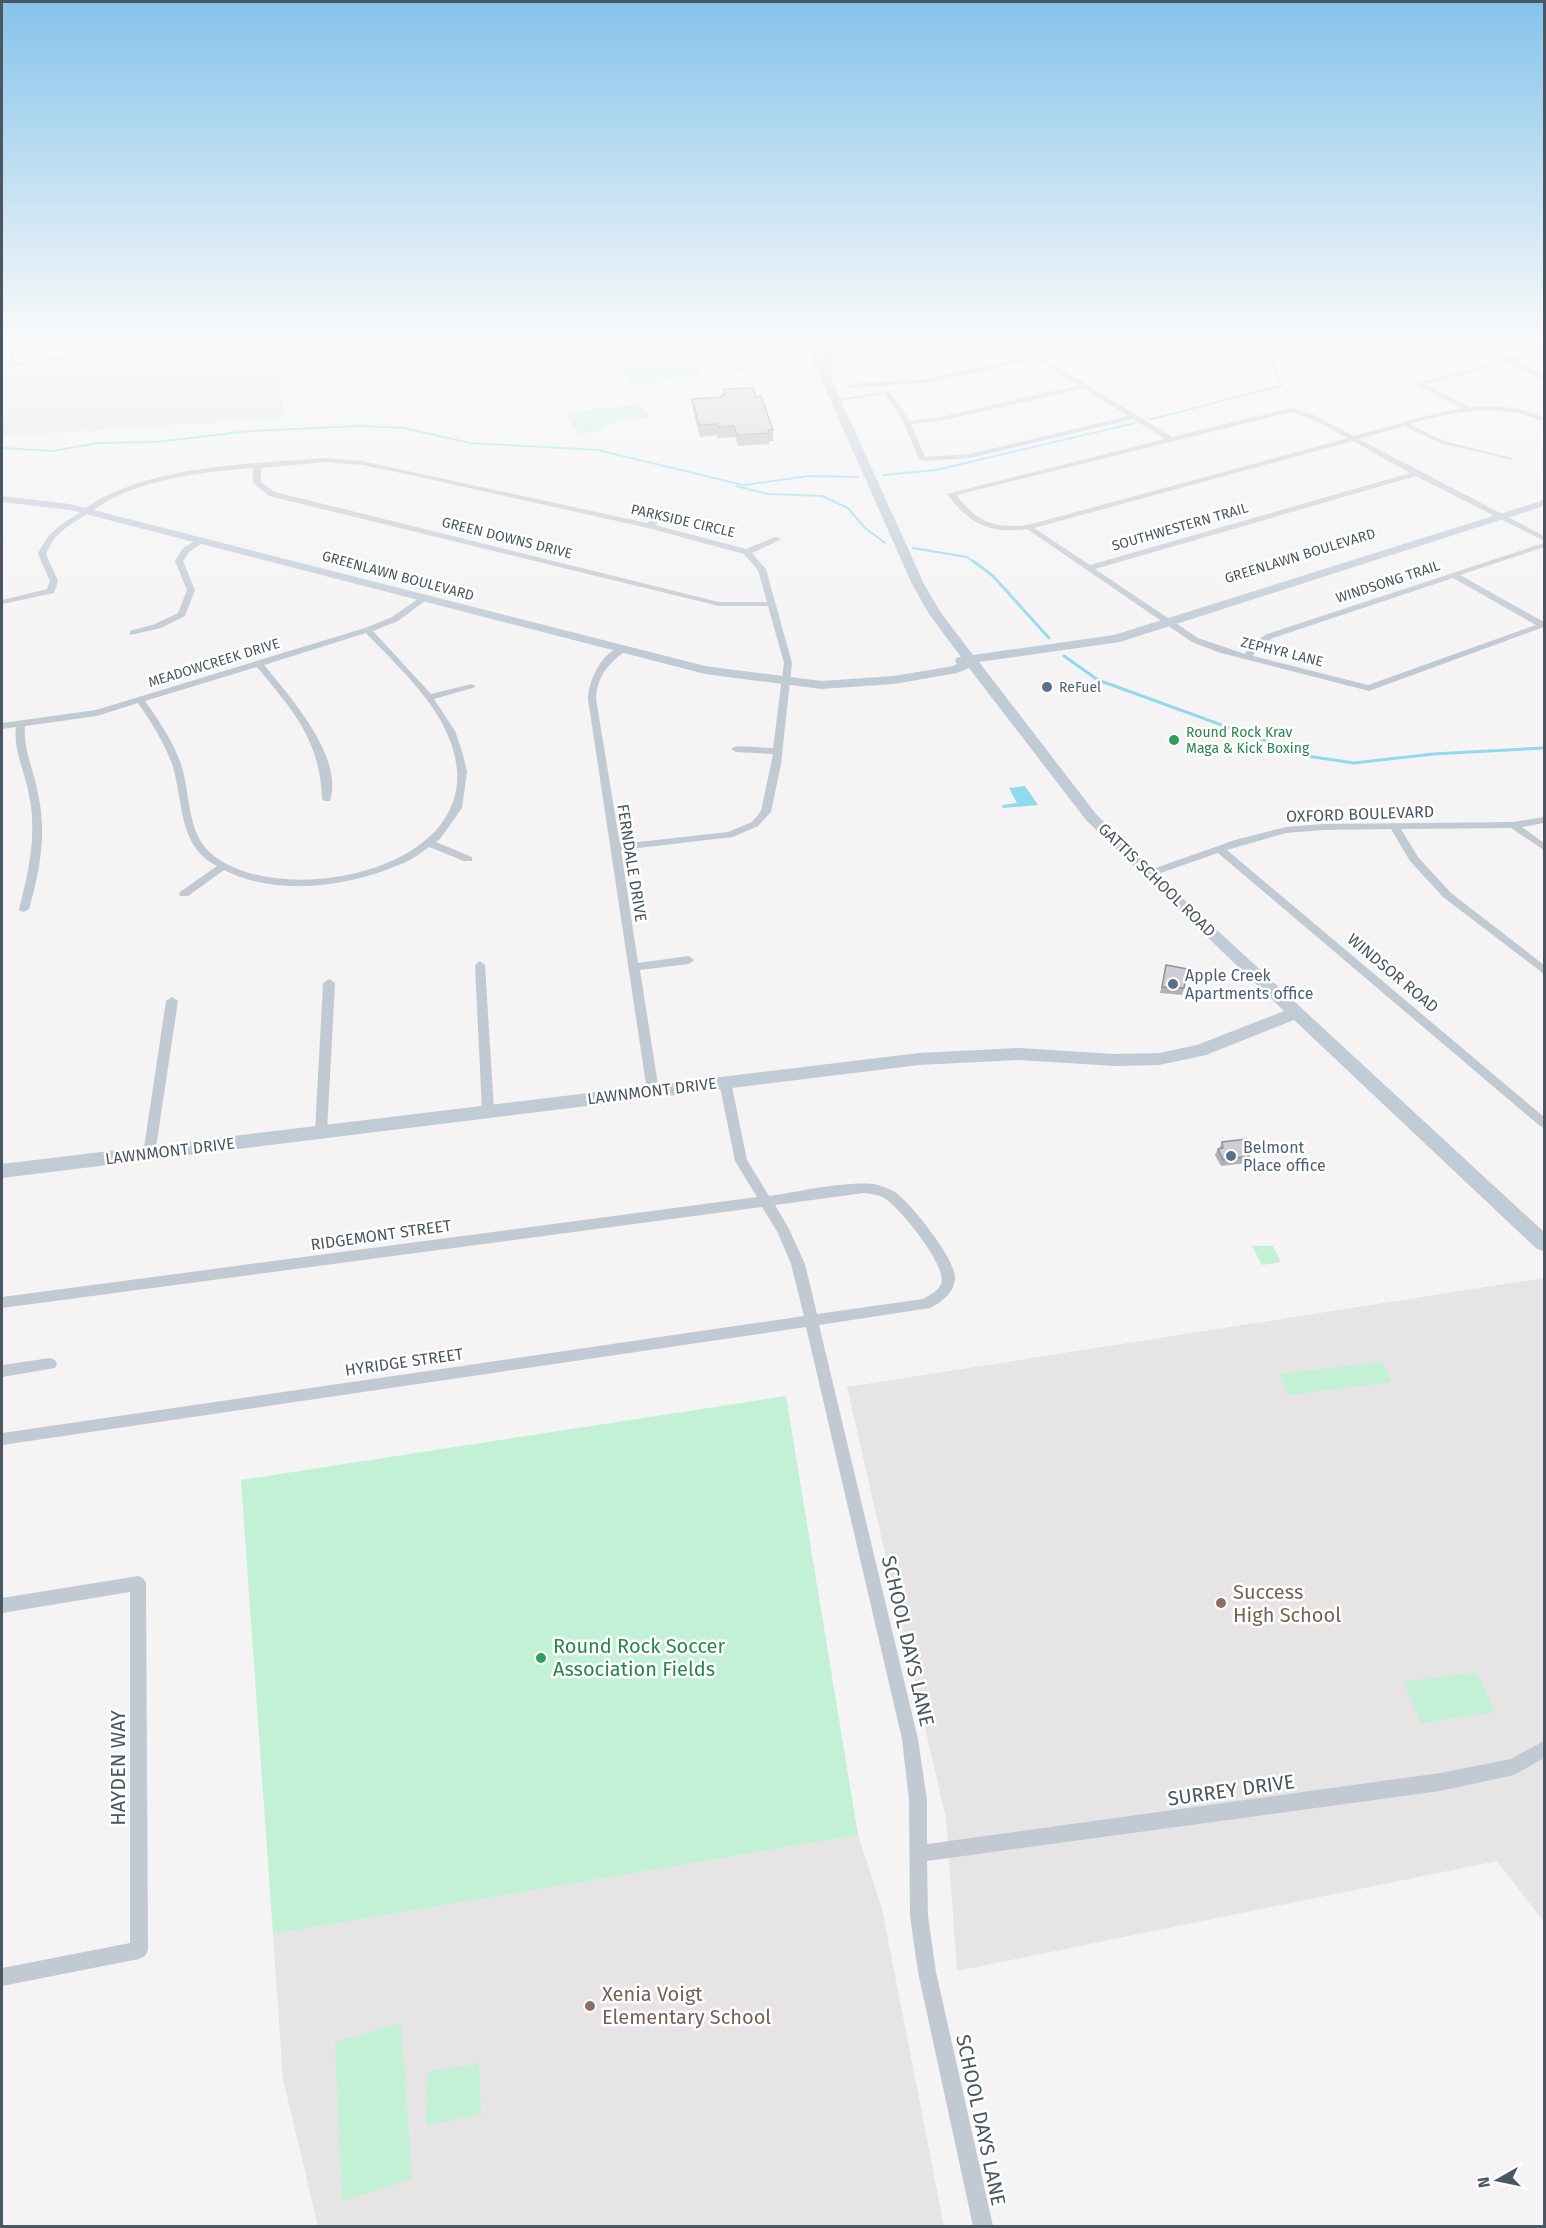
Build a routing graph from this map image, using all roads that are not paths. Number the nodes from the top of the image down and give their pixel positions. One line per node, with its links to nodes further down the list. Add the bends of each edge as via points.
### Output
1 (856, 445): 34 (main road, GATTIS SCHOOL ROAD, via 926,599)
2 (916, 445): 3 (street, via 923,459 969,456)
3 (1015, 445)
4 (1146, 445): 18 (street, via 951,494 979,522 1000,528)
5 (1331, 445): 18 (street)
6 (1364, 445): 10 (street)
7 (1454, 445): 8 (street)
8 (1510, 459)
9 (257, 466): 14 (street, PARKSIDE CIRCLE, via 154,480 122,491); 17 (street, PARKSIDE CIRCLE, via 311,461 362,463); 28 (street, GREEN DOWNS DRIVE, via 257,483 272,494 719,604)
10 (1417, 473): 16 (street); 24 (street, SOUTHWESTERN TRAIL)
11 (1545, 494): 16 (main road, GREENLAWN BOULEVARD)
12 (2, 499): 14 (main road, GREENLAWN BOULEVARD)
13 (1545, 503): 16 (main road, GREENLAWN BOULEVARD)
14 (87, 511): 21 (main road, GREENLAWN BOULEVARD); 27 (street, PARKSIDE CIRCLE, via 57,530 43,548 43,560 54,581 51,591)
15 (664, 513): 17 (street)
16 (1495, 514): 20 (street); 29 (main road, GREENLAWN BOULEVARD)
17 (649, 526): 23 (street, PARKSIDE CIRCLE)
18 (1028, 527): 24 (street, ZEPHYR LANE)
19 (778, 539): 23 (street)
20 (1545, 540)
21 (201, 541): 26 (main road, GREENLAWN BOULEVARD); 31 (street, via 186,550 179,561 192,591 182,614)
22 (1545, 545): 25 (street, WINDSONG TRAIL)
23 (747, 552): 28 (street, PARKSIDE CIRCLE, via 762,569)
24 (1090, 568): 29 (street, ZEPHYR LANE)
25 (1454, 575): 33 (street, WINDSONG TRAIL, via 1270,636 1253,647); 33 (street, ZEPHYR LANE, via 1543,625 1369,688)
26 (425, 598): 30 (street, MEADOWCREEK DRIVE, via 395,619); 32 (main road, GREENLAWN BOULEVARD)
27 (2, 602)
28 (772, 604): 36 (street, PARKSIDE CIRCLE, via 787,654)
29 (1163, 620): 33 (street, ZEPHYR LANE, via 1196,640); 34 (main road, GREENLAWN BOULEVARD, via 1065,645)
30 (368, 630): 35 (street, MEADOWCREEK DRIVE); 38 (street)
31 (133, 633)
32 (621, 650): 36 (main road, GREENLAWN BOULEVARD, via 705,670); 50 (street, FERNDALE DRIVE, via 597,673 592,690)
33 (1248, 657)
34 (970, 662): 36 (main road, GREENLAWN BOULEVARD, via 957,669 881,682 821,685); 54 (main road, GATTIS SCHOOL ROAD, via 1091,817)
35 (258, 663): 39 (street, MEADOWCREEK DRIVE); 44 (street, via 316,738 326,767)
36 (787, 679): 43 (street, PARKSIDE CIRCLE)
37 (472, 687): 38 (street)
38 (430, 697): 48 (street, via 450,733 463,785 454,817)
39 (140, 700): 40 (street, MEADOWCREEK DRIVE, via 78,717); 53 (street, via 162,732 176,764 194,840)
40 (21, 724): 41 (street, MEADOWCREEK DRIVE); 56 (street, via 18,740 38,822 38,850)
41 (2, 726)
42 (736, 749): 43 (street)
43 (777, 751): 50 (street, PARKSIDE CIRCLE, via 769,804 755,824 718,838)
44 (327, 799)
45 (1545, 820): 46 (street, OXFORD BOULEVARD)
46 (1513, 825): 47 (street, OXFORD BOULEVARD); 49 (street)
47 (1394, 826): 51 (street, OXFORD BOULEVARD, via 1286,830); 60 (street, via 1434,883)
48 (429, 843): 52 (street); 53 (street, via 378,870 339,880 270,881)
49 (1545, 847)
50 (614, 848): 59 (street, FERNDALE DRIVE)
51 (1220, 849): 54 (street, OXFORD BOULEVARD); 67 (street, WINDSOR ROAD)
52 (468, 858)
53 (222, 867): 55 (street)
54 (1148, 874): 63 (main road, GATTIS SCHOOL ROAD)
55 (184, 894)
56 (24, 909)
57 (690, 960): 59 (street)
58 (480, 965): 66 (street)
59 (633, 967): 65 (street, FERNDALE DRIVE)
60 (1545, 970)
61 (329, 984): 68 (street)
62 (172, 1001): 69 (street)
63 (1296, 1012): 64 (main road, LAWNMONT DRIVE, via 1200,1051 1159,1059 963,1056); 72 (main road, GATTIS SCHOOL ROAD)
64 (725, 1082): 65 (main road, LAWNMONT DRIVE); 71 (street, SCHOOL DAYS LANE, via 741,1161)
65 (653, 1091): 66 (main road, LAWNMONT DRIVE)
66 (488, 1111): 68 (main road, LAWNMONT DRIVE)
67 (1545, 1123)
68 (321, 1132): 69 (main road, LAWNMONT DRIVE)
69 (148, 1154): 70 (main road, LAWNMONT DRIVE)
70 (2, 1171)
71 (764, 1200): 73 (street, RIDGEMONT STREET); 74 (street, SCHOOL DAYS LANE, via 792,1246); 74 (street, RIDGEMONT STREET, via 864,1188 885,1192 915,1221 946,1266 947,1284 935,1300)
72 (1545, 1243)
73 (2, 1303)
74 (811, 1321): 77 (street, HYRIDGE STREET); 80 (street, SCHOOL DAYS LANE, via 910,1738 918,1800)
75 (50, 1364): 76 (street)
76 (2, 1371)
77 (2, 1439)
78 (2, 1605): 81 (street, HAYDEN WAY, via 138,1583 139,1950)
79 (1545, 1749): 80 (street, SURREY DRIVE, via 1514,1767 1440,1782)
80 (918, 1854): 82 (street, SCHOOL DAYS LANE, via 919,1917 927,1972)
81 (2, 1977)
82 (983, 2226)

